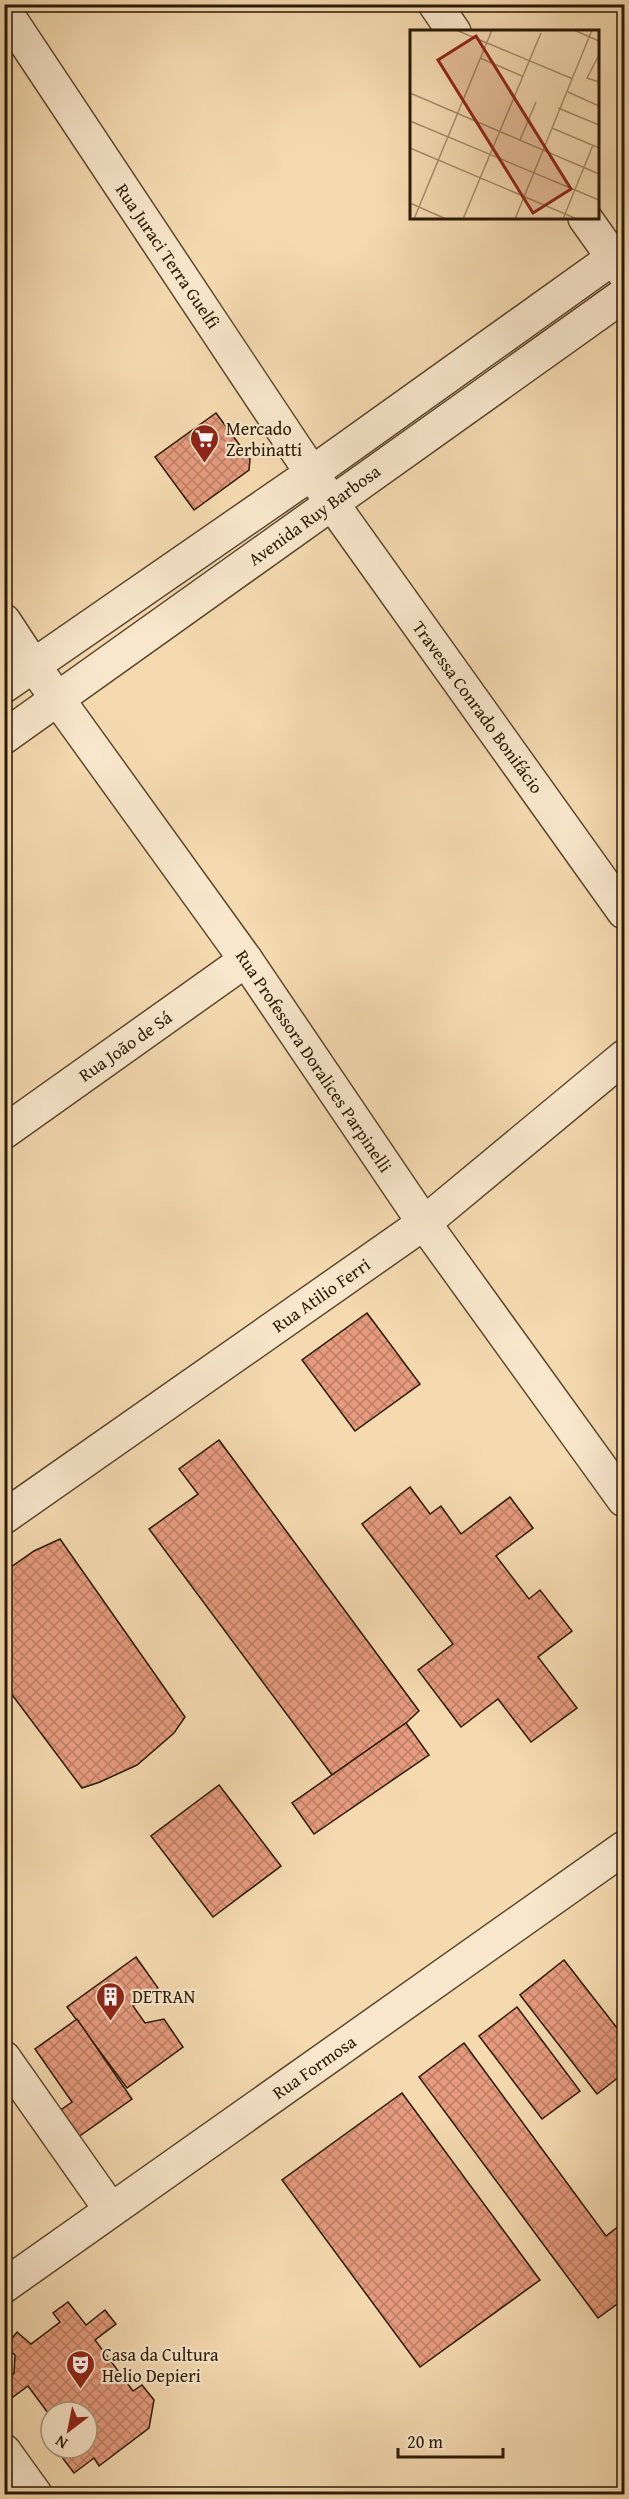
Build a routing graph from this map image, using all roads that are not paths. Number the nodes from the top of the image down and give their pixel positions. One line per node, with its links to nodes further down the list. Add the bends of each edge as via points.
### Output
1 (435, 4): 3 (street)
2 (4, 10): 7 (street, Rua Juraci Terra Guelfi)
3 (453, 30)
4 (586, 219): 5 (street)
5 (621, 260): 7 (street, Avenida Ruy Barbosa)
6 (624, 295): 8 (street, Avenida Ruy Barbosa)
7 (312, 473): 8 (street, Rua Juraci Terra Guelfi); 10 (street, Avenida Ruy Barbosa)
8 (332, 502): 12 (street, Avenida Ruy Barbosa); 14 (street, Travessa Conrado Bonifácio)
9 (4, 621): 10 (street, Rua Professora Doralices Parpinelli)
10 (33, 665): 11 (street, Avenida Ruy Barbosa); 12 (street, Rua Professora Doralices Parpinelli)
11 (4, 686)
12 (58, 700): 13 (street, Avenida Ruy Barbosa); 15 (street, Rua Professora Doralices Parpinelli)
13 (4, 737)
14 (624, 912)
15 (246, 960): 17 (street, Rua João de Sá); 18 (street, Rua Professora Doralices Parpinelli)
16 (624, 1057): 18 (street, Rua Atilio Ferri)
17 (4, 1132)
18 (424, 1223): 19 (street, Rua Professora Doralices Parpinelli); 20 (street, Rua Atilio Ferri)
19 (624, 1500)
20 (4, 1517)
21 (624, 1848): 23 (street, Rua Formosa)
22 (4, 2058): 23 (street)
23 (111, 2210): 24 (street, Rua Formosa)
24 (4, 2286)
25 (4, 2451): 26 (street)
26 (35, 2494)

